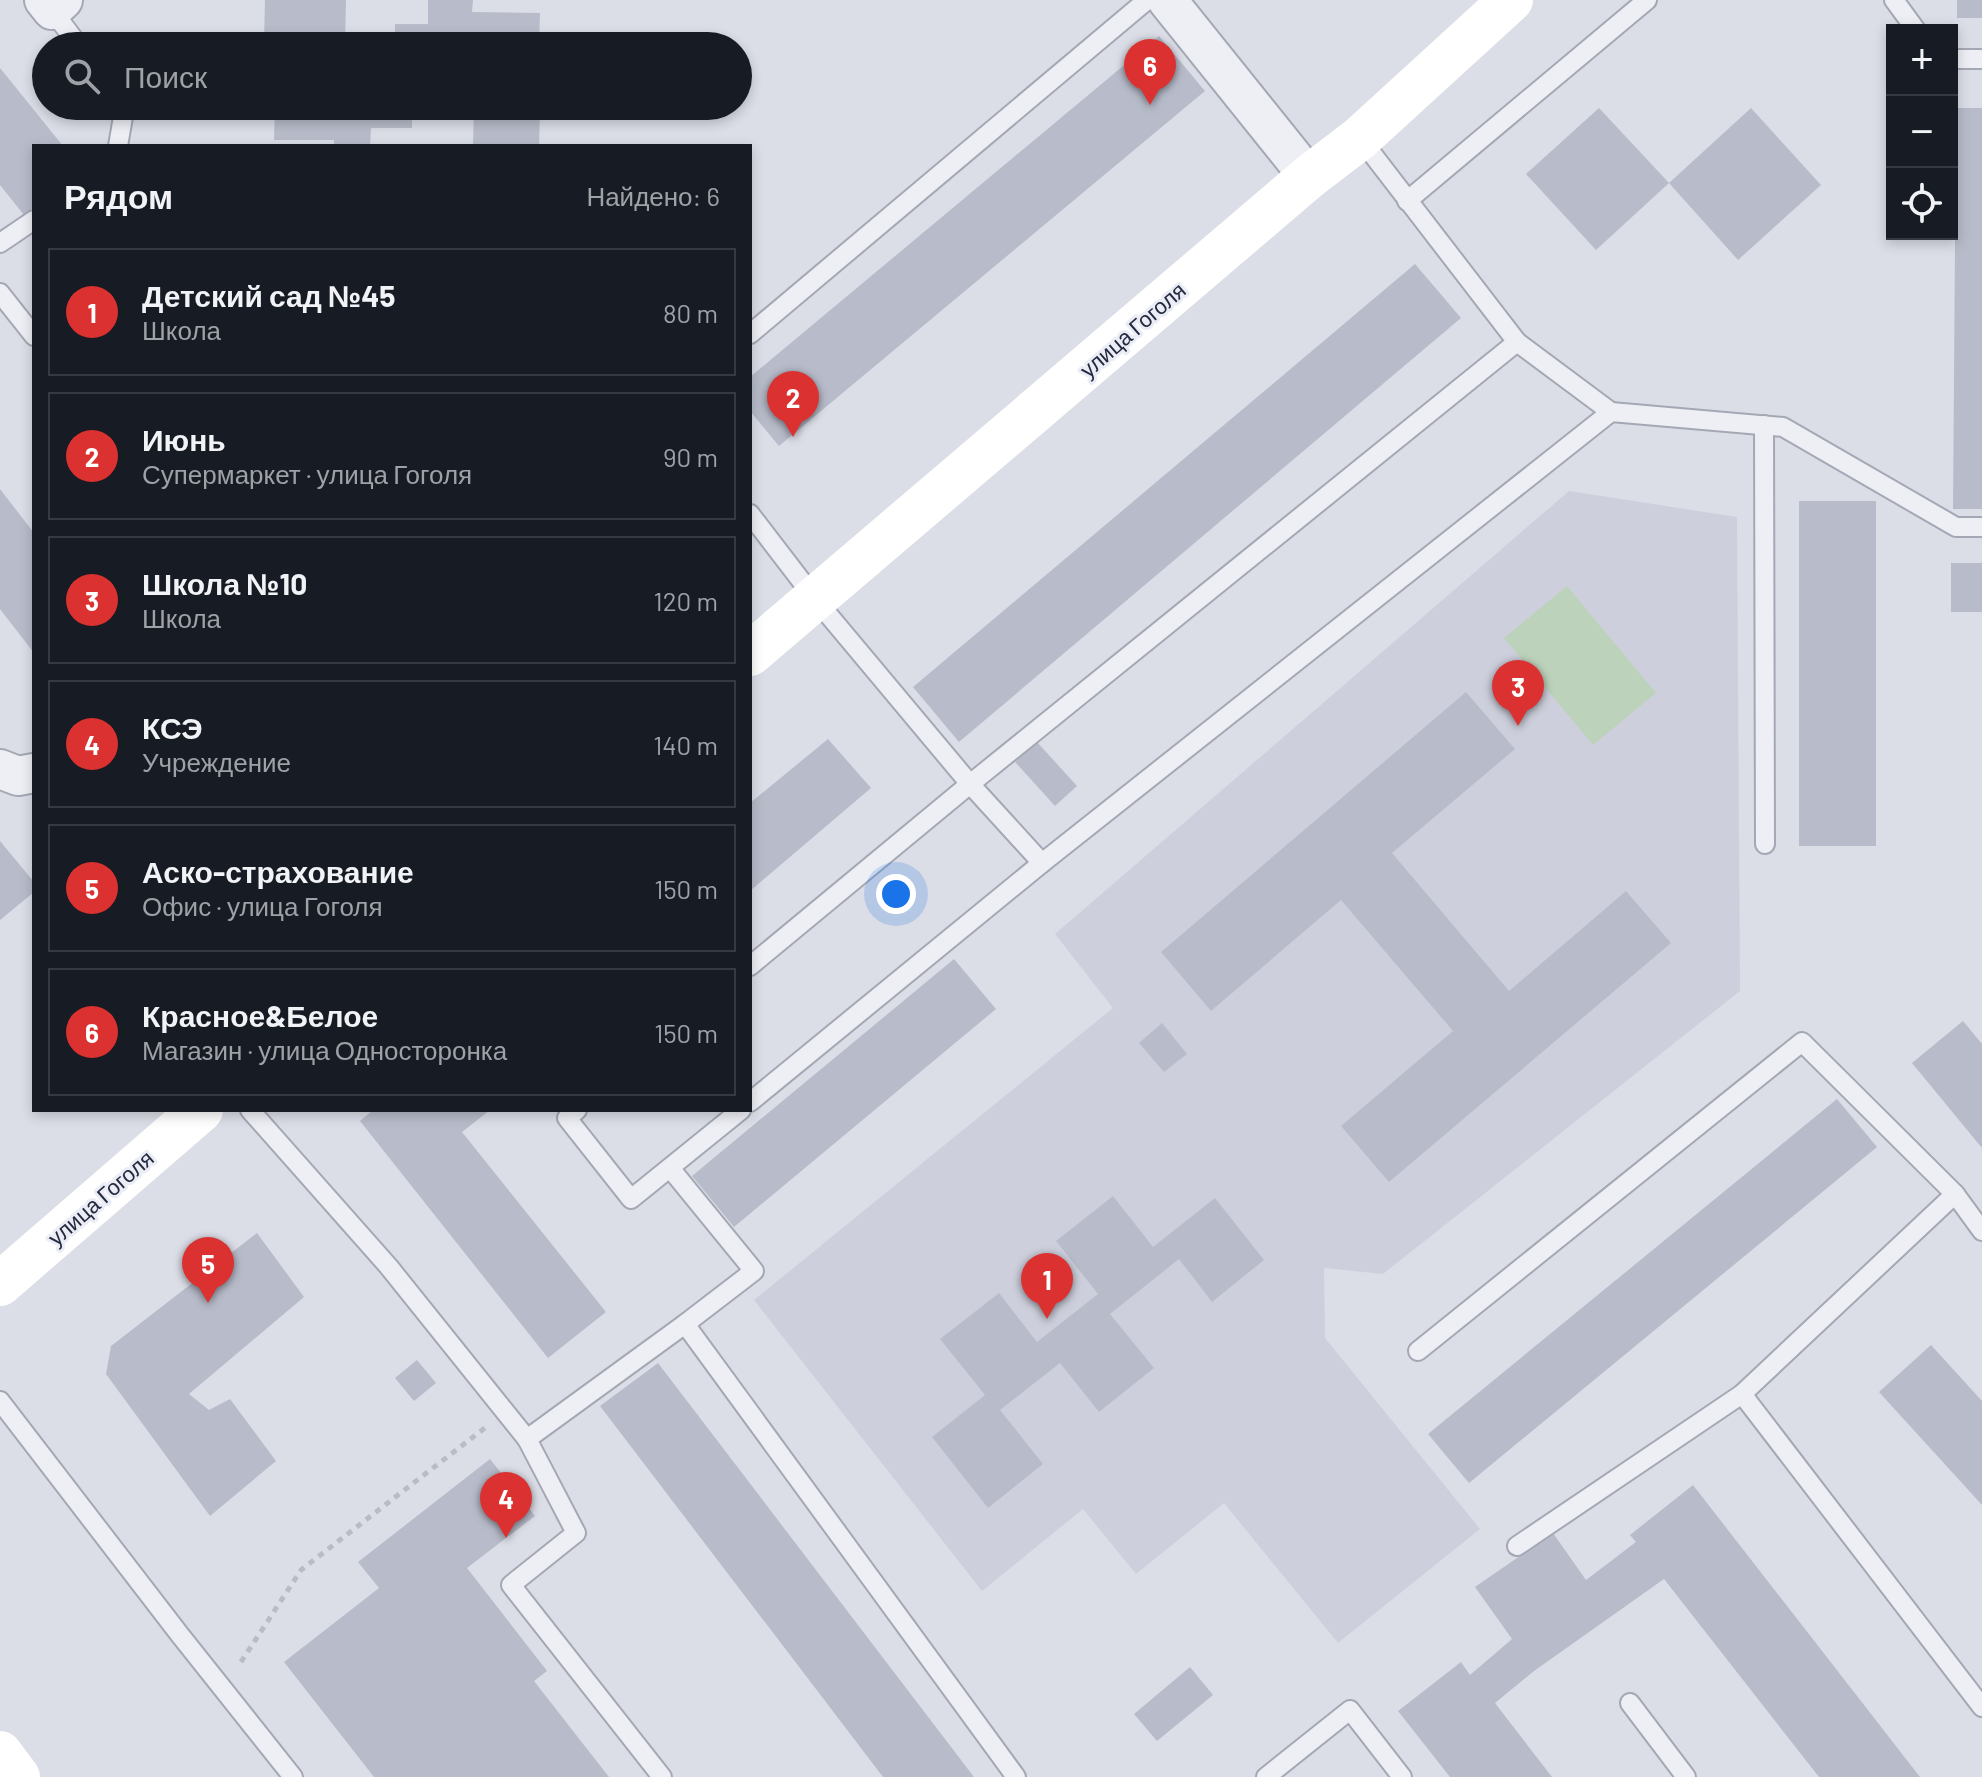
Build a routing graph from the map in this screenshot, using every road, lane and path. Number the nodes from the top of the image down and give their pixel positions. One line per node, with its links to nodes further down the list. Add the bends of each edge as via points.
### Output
1 (1147, 0): 19 (lane)
2 (1167, 0): 14 (street)
3 (1511, 0): 12 (main road, улица Гоголя)
4 (1647, 0): 15 (lane)
5 (1894, 0): 7 (lane)
6 (53, 3): 8 (lane)
7 (1912, 24)
8 (71, 32)
9 (1958, 59): 10 (lane)
10 (1982, 59)
11 (122, 120): 13 (lane)
12 (1360, 138): 14 (main road, улица Гоголя); 15 (lane)
13 (118, 144)
14 (1309, 177): 26 (main road, улица Гоголя)
15 (1407, 201): 21 (lane)
16 (32, 221): 17 (lane)
17 (0, 243)
18 (0, 293): 20 (lane)
19 (752, 332)
20 (32, 333)
21 (1517, 342): 22 (lane); 30 (lane)
22 (1611, 412): 23 (lane); 32 (lane)
23 (1764, 425): 25 (lane, via 1783,427 1956,527); 31 (lane)
24 (752, 517): 26 (lane)
25 (1982, 527)
26 (816, 600): 27 (main road, улица Гоголя); 30 (lane)
27 (752, 652)
28 (0, 769): 29 (street, via 18,776)
29 (32, 773)
30 (970, 784): 32 (lane); 33 (lane)
31 (1765, 844)
32 (1042, 863): 34 (lane)
33 (752, 964)
34 (752, 1100)
35 (199, 1112): 42 (main road, улица Гоголя)
36 (252, 1112): 47 (lane, via 389,1267)
37 (574, 1112): 39 (lane, via 567,1118 631,1199)
38 (739, 1112): 39 (lane)
39 (670, 1168): 43 (lane, via 754,1271)
40 (1955, 1194): 41 (lane); 44 (lane, via 1802,1042); 45 (lane)
41 (1982, 1231)
42 (0, 1284)
43 (685, 1324): 48 (lane); 57 (lane)
44 (1418, 1351)
45 (1742, 1394): 49 (lane); 52 (lane)
46 (0, 1401): 55 (lane)
47 (505, 1412): 48 (lane); 50 (path, via 301,1570)
48 (527, 1439): 56 (lane, via 576,1533 511,1585)
49 (1517, 1546)
50 (241, 1662)
51 (1630, 1703): 60 (lane)
52 (1982, 1707)
53 (0, 1753): 54 (main road)
54 (18, 1777)
55 (293, 1777)
56 (662, 1777)
57 (1016, 1777)
58 (1266, 1777): 59 (lane, via 1350,1710)
59 (1402, 1777)
60 (1686, 1777)

